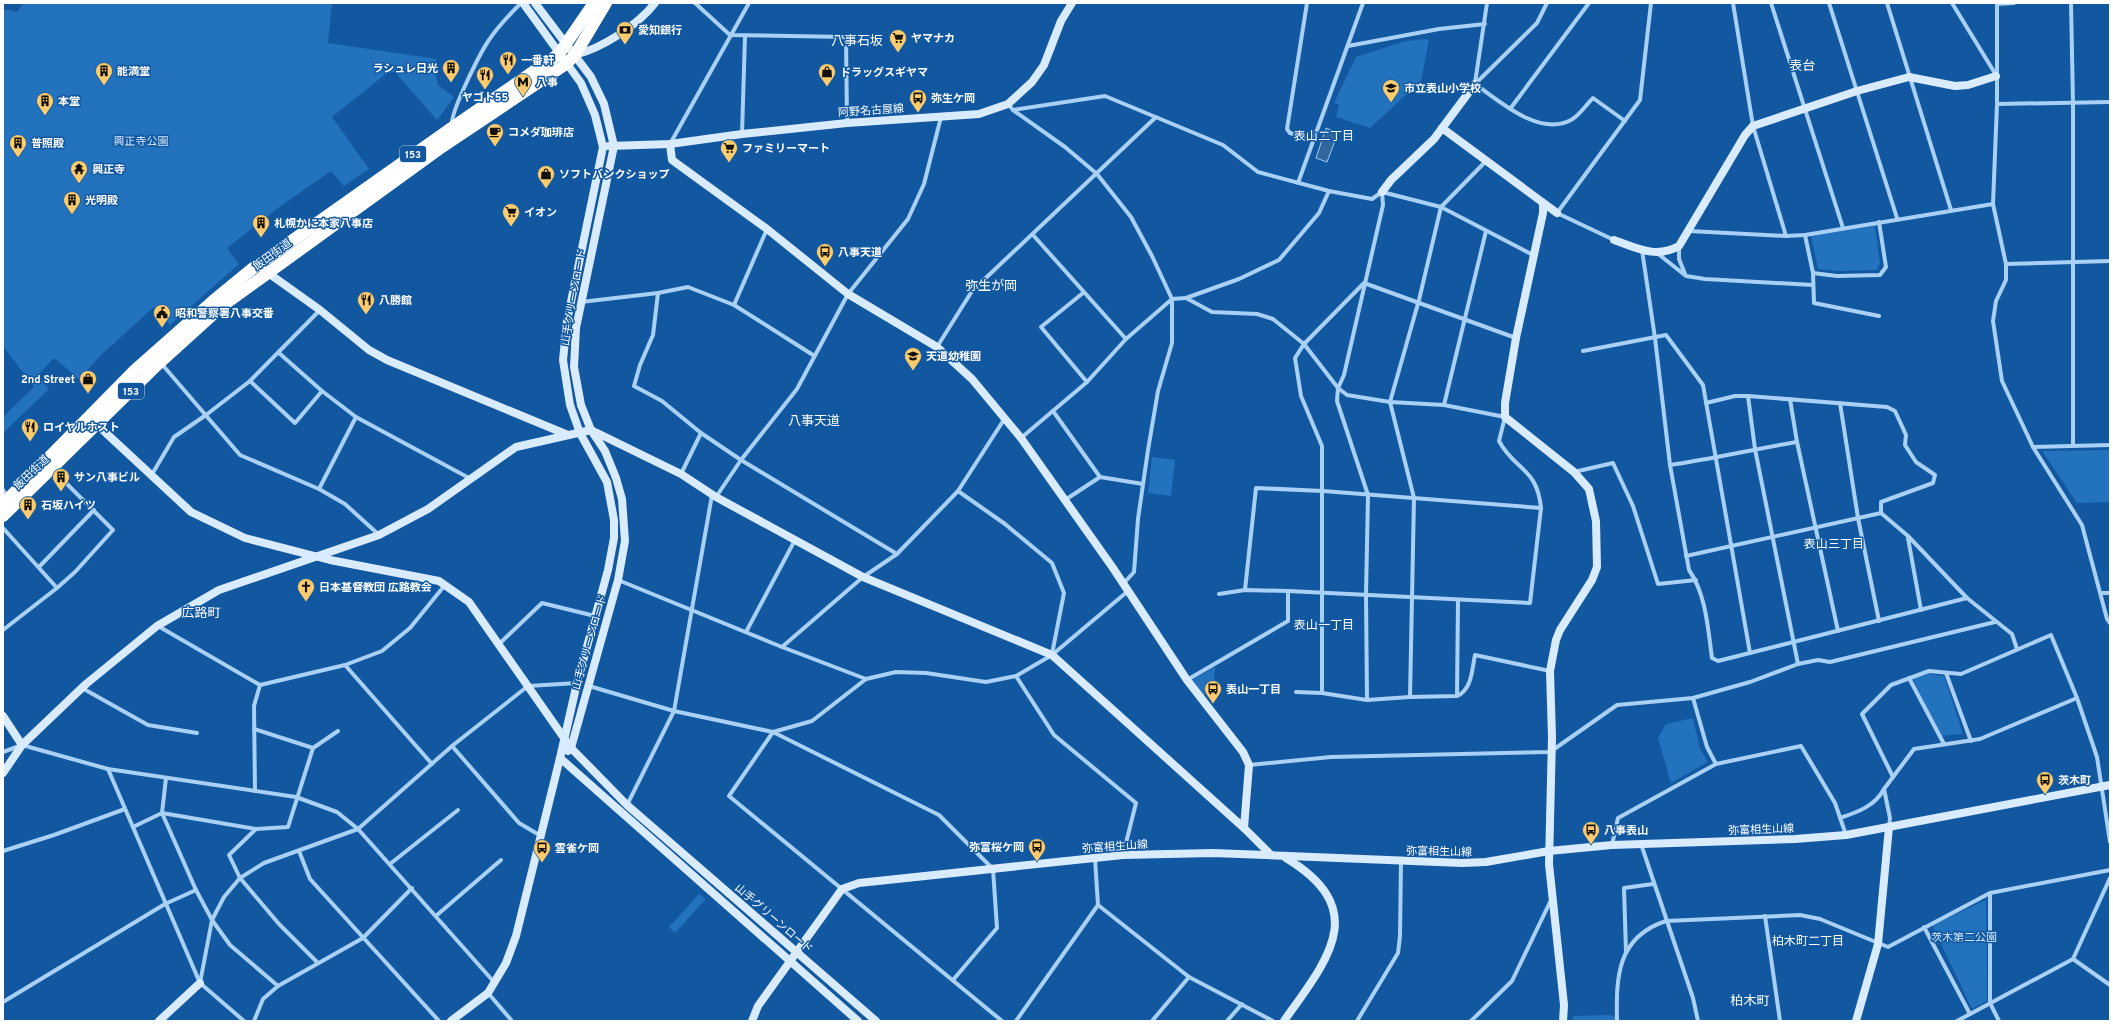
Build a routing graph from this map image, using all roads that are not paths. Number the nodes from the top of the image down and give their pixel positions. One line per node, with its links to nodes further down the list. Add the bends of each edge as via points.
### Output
1 (522, 3): 28 (street); 45 (street, via 501,23 488,41 455,108)
2 (535, 3): 26 (street)
3 (594, 3): 26 (highway, 飯田街道 / 153)
4 (606, 3): 28 (highway, 飯田街道 / 153)
5 (655, 3): 28 (street, via 645,15 594,50)
6 (695, 3): 24 (street)
7 (749, 3): 24 (street)
8 (1072, 3): 35 (street, 阿野名古屋線, via 1061,21 1044,65 1032,82)
9 (1307, 3): 48 (street, via 1287,129 1290,133)
10 (1363, 3): 27 (street)
11 (1487, 3): 23 (street)
12 (1547, 3): 31 (street, via 1537,24)
13 (1589, 3): 38 (street)
14 (1650, 3): 42 (street, via 1640,100)
15 (1733, 3): 44 (street)
16 (1771, 3): 37 (street)
17 (1830, 3): 32 (street)
18 (1887, 3): 30 (street)
19 (1952, 3): 29 (street)
20 (1997, 3): 21 (street); 29 (street)
21 (2014, 3)
22 (2070, 3): 34 (street)
23 (1485, 24): 27 (street, via 1439,29); 31 (street)
24 (730, 36): 25 (street); 49 (street)
25 (745, 36): 43 (street, via 846,37); 47 (street)
26 (567, 44): 28 (highway, 飯田街道 / 153)
27 (1348, 46): 48 (street)
28 (567, 58): 45 (highway, 飯田街道 / 153); 50 (street, via 590,102); 51 (street, via 591,77 604,104); 79 (highway, 飯田街道 / 153)
29 (1996, 76): 30 (street, via 1968,85 1955,86); 36 (street)
30 (1909, 77): 32 (street); 60 (street)
31 (1475, 84): 38 (street); 46 (street)
32 (1857, 91): 37 (street); 62 (street)
33 (2110, 102): 34 (street)
34 (2073, 103): 36 (street); 76 (street)
35 (1008, 104): 39 (street); 40 (street, 阿野名古屋線, via 979,114)
36 (1997, 104): 58 (street)
37 (1805, 108): 44 (street); 64 (street)
38 (1510, 109): 42 (street, via 1534,122 1560,124 1572,120 1593,98)
39 (1013, 110): 41 (street, via 1105,96); 53 (street, via 1065,147)
40 (941, 117): 43 (street, 阿野名古屋線); 86 (street, via 924,184 908,219)
41 (1156, 117): 53 (street); 54 (street, via 1223,145 1258,172)
42 (1625, 122): 61 (street)
43 (847, 123): 47 (street, 阿野名古屋線)
44 (1753, 126): 67 (street, via 1745,135); 70 (street)
45 (452, 127): 79 (highway, 飯田街道 / 153)
46 (1442, 128): 52 (street); 56 (street)
47 (742, 134): 49 (street, 阿野名古屋線)
48 (1314, 140): 54 (street)
49 (670, 144): 51 (street, 阿野名古屋線); 65 (street, via 672,160)
50 (603, 146): 51 (street, 阿野名古屋線); 121 (street, 山手グリーンロード, via 562,360 565,385)
51 (614, 146): 89 (street, 山手グリーンロード)
52 (1486, 161): 57 (street); 59 (street)
53 (1097, 174): 68 (street); 88 (street, via 1131,217)
54 (1298, 183): 55 (street)
55 (1329, 191): 56 (street, via 1372,199); 87 (street, via 1319,213 1279,260 1239,279)
56 (1382, 192): 59 (street); 82 (street, via 1383,205)
57 (1543, 204): 61 (street); 75 (street)
58 (1993, 204): 60 (street); 78 (street)
59 (1441, 207): 66 (street); 90 (street)
60 (1951, 210): 62 (street)
61 (1557, 213): 71 (street)
62 (1896, 218): 63 (street)
63 (1879, 222): 64 (street); 80 (street, via 1886,267 1880,275 1837,276)
64 (1843, 228): 69 (street)
65 (767, 229): 86 (street); 91 (street)
66 (1486, 231): 75 (street); 94 (street)
67 (1689, 231): 70 (street); 72 (street)
68 (1033, 235): 85 (street); 99 (street, via 972,291)
69 (1805, 235): 70 (street); 80 (street)
70 (1786, 236)
71 (1614, 240): 73 (street)
72 (1679, 246): 74 (street, via 1669,252); 81 (street, via 1679,259)
73 (1642, 250): 74 (street); 96 (street)
74 (1656, 253): 81 (street)
75 (1533, 255): 95 (street)
76 (2072, 262): 77 (street); 78 (street); 126 (street)
77 (2110, 262)
78 (2006, 264): 128 (street, via 2006,280 1996,301 1992,321 2002,381)
79 (263, 269): 92 (street); 103 (highway, 飯田街道 / 153); 119 (highway, 飯田街道 / 153, via 213,301 135,370)
80 (1813, 273): 83 (street)
81 (1686, 276): 83 (street)
82 (1364, 282): 90 (street); 98 (street); 106 (street, via 1344,375)
83 (1813, 285): 93 (street, via 1814,303)
84 (658, 293): 89 (street); 91 (street, via 688,287); 122 (street, via 653,335 634,386 662,401)
85 (1083, 293): 97 (street); 105 (street, via 1041,327)
86 (848, 294): 99 (street); 102 (street)
87 (1186, 298): 88 (street); 98 (street, via 1212,312 1257,314 1273,319)
88 (1172, 299): 97 (street); 139 (street, via 1172,343 1158,391)
89 (581, 302): 120 (street, 山手グリーンロード, via 574,346 574,367 577,389)
90 (1419, 302): 94 (street); 110 (street)
91 (734, 305): 102 (street)
92 (320, 310): 101 (street); 123 (street, via 369,350 387,360)
93 (1879, 316)
94 (1466, 320): 95 (street); 113 (street)
95 (1516, 338): 117 (street)
96 (1655, 338): 100 (street); 111 (street, via 1666,335 1703,385); 132 (street)
97 (1126, 339): 105 (street)
98 (1304, 344): 106 (street); 142 (street, via 1296,358 1297,372 1301,396 1322,446)
99 (937, 347): 118 (street, via 972,379)
100 (1583, 351)
101 (279, 353): 104 (street); 107 (street)
102 (814, 355): 131 (street, via 797,389)
103 (160, 362): 115 (street); 119 (highway, 飯田街道 / 153)
104 (250, 381): 107 (street, via 295,423); 115 (street)
105 (1087, 382): 114 (street)
106 (1338, 388): 110 (street, via 1347,395); 143 (street, via 1337,401)
107 (322, 391): 116 (street)
108 (1748, 396): 109 (street); 111 (street, via 1735,396); 129 (street)
109 (1790, 399): 112 (street); 125 (street)
110 (1390, 402): 113 (street); 146 (street)
111 (1706, 403): 130 (street)
112 (1840, 403): 150 (street, via 1887,407 1895,411 1906,435 1904,445 1916,462 1935,475 1933,483 1881,502); 152 (street)
113 (1444, 405): 117 (street)
114 (1053, 411): 124 (street); 137 (street)
115 (206, 416): 136 (street, via 174,437); 140 (street, via 240,455)
116 (356, 417): 138 (street); 140 (street)
117 (1505, 417): 134 (street); 148 (street, via 1499,441 1505,453 1531,476 1539,493)
118 (1005, 418): 124 (street); 141 (street)
119 (93, 422): 133 (highway, 飯田街道 / 153); 136 (street); 145 (highway, 飯田街道 / 153)
120 (591, 430): 121 (street); 135 (street); 165 (street, 山手グリーンロード, via 605,451 622,499 625,541)
121 (580, 433): 123 (street); 182 (street, 山手グリーンロード, via 607,482 614,520 614,538 608,570)
122 (701, 433): 131 (street); 135 (street)
123 (568, 434): 138 (street, via 516,447)
124 (1021, 438): 147 (street)
125 (1797, 442): 129 (street); 153 (street)
126 (2073, 445): 127 (street); 128 (street)
127 (2110, 445)
128 (2033, 447): 173 (street, via 2082,525)
129 (1755, 449): 130 (street); 157 (street)
130 (1716, 459): 132 (street); 159 (street)
131 (741, 460): 144 (street); 160 (street)
132 (1670, 465): 162 (street)
133 (52, 470): 149 (street); 151 (highway, 飯田街道 / 153)
134 (1574, 472): 166 (street, via 1613,463 1633,506 1658,584); 198 (street, via 1589,489 1596,521 1597,567 1592,580 1560,630)
135 (681, 474): 144 (street)
136 (150, 476): 161 (street, via 191,512 245,538)
137 (1100, 477): 139 (street); 147 (street)
138 (470, 478): 155 (street, via 428,509)
139 (1143, 484): 169 (street, via 1134,572)
140 (319, 489): 155 (street, via 345,504)
141 (958, 491): 160 (street); 195 (street, via 1005,524 1052,563 1064,593)
142 (1323, 491): 143 (street); 170 (street, via 1256,488); 172 (street)
143 (1368, 495): 146 (street); 176 (street)
144 (714, 496): 158 (street); 180 (street)
145 (5, 497)
146 (1414, 498): 148 (street); 177 (street)
147 (1064, 500): 169 (street)
148 (1541, 508): 179 (street, via 1530,603)
149 (94, 510): 163 (street); 168 (street, via 113,530)
150 (1881, 512): 152 (street); 156 (street)
151 (3, 516)
152 (1858, 518): 153 (street); 183 (street)
153 (1816, 527): 157 (street); 188 (street)
154 (3, 528): 163 (street)
155 (379, 535): 161 (street)
156 (1908, 536): 178 (street); 181 (street)
157 (1774, 537): 159 (street); 190 (street)
158 (795, 540): 164 (street); 189 (street)
159 (1731, 546): 162 (street); 194 (street)
160 (897, 554): 164 (street)
161 (315, 556): 167 (street, via 439,581); 186 (street, via 219,590)
162 (1686, 556): 166 (street, via 1688,570)
163 (39, 567): 168 (street)
164 (863, 577): 192 (street); 195 (street)
165 (618, 580): 180 (street); 207 (street, 山手グリーンロード)
166 (1696, 580): 194 (street, via 1707,621 1712,658 1718,662)
167 (446, 586): 191 (street, via 469,602); 197 (street, via 410,628 382,652)
168 (57, 588): 187 (street)
169 (1125, 588): 195 (street); 203 (street)
170 (1245, 590): 171 (street); 175 (street)
171 (1288, 591): 172 (street); 203 (street, via 1288,620)
172 (1322, 593): 176 (street); 210 (street)
173 (2102, 593): 174 (street); 185 (street, via 2107,620)
174 (2110, 593)
175 (1219, 594)
176 (1366, 595): 177 (street); 215 (street)
177 (1412, 597): 179 (street); 212 (street)
178 (1967, 598): 181 (street); 184 (street)
179 (1458, 600): 211 (street)
180 (692, 609): 189 (street); 216 (street)
181 (1922, 610): 183 (street)
182 (595, 616): 191 (street, via 542,604); 204 (street, 山手グリーンロード)
183 (1879, 621): 188 (street)
184 (1995, 622): 193 (street, via 2012,634); 196 (street, via 1830,662 1818,660)
185 (2110, 623)
186 (157, 626): 205 (street); 208 (street)
187 (3, 630)
188 (1838, 631): 190 (street)
189 (746, 632): 192 (street)
190 (1793, 642): 194 (street); 196 (street)
191 (498, 645): 206 (street)
192 (782, 647): 202 (street)
193 (2017, 649): 199 (street, via 1961,674); 214 (street, via 2051,635)
194 (1750, 653)
195 (1052, 655): 200 (street); 251 (street)
196 (1798, 664): 213 (street, via 1750,682)
197 (345, 665): 205 (street); 232 (street)
198 (1550, 671): 211 (street, via 1475,655 1468,688); 230 (street)
199 (1946, 673): 201 (street, via 1930,671); 223 (street)
200 (1016, 676): 202 (street, via 986,682 926,673 896,672); 261 (street, via 1054,735 1136,803)
201 (1909, 678): 224 (street); 237 (street, via 1891,684 1862,714)
202 (866, 679): 220 (street, via 812,721)
203 (1187, 680): 234 (street, via 1243,752)
204 (577, 683): 206 (street); 222 (street, 山手グリーンロード)
205 (260, 685): 218 (street, via 254,706)
206 (528, 686): 222 (street); 226 (street)
207 (588, 686): 216 (street); 228 (street, 山手グリーンロード)
208 (82, 688): 221 (street, via 148,725); 225 (street)
209 (1296, 692): 210 (street)
210 (1322, 693): 215 (street)
211 (1457, 696): 212 (street)
212 (1410, 697): 215 (street)
213 (1694, 698): 230 (street, via 1617,705); 233 (street, via 1708,747)
214 (2077, 698): 223 (street); 239 (street)
215 (1367, 700)
216 (674, 711): 220 (street); 243 (street)
217 (3, 716): 225 (street)
218 (254, 729): 227 (street); 241 (street)
219 (338, 731): 227 (street)
220 (773, 732): 268 (street, via 938,815); 274 (street, via 729,796)
221 (197, 733)
222 (563, 740): 228 (street); 231 (street, 山手グリーンロード)
223 (1971, 741): 224 (street)
224 (1944, 744): 237 (street, via 1914,748)
225 (22, 745): 229 (street); 235 (street); 236 (street)
226 (452, 746): 232 (street); 254 (street, via 519,823)
227 (313, 748): 242 (street)
228 (571, 748): 231 (street); 243 (street, 山手グリーンロード)
229 (3, 752)
230 (1550, 752): 234 (street, via 1331,757); 260 (street)
231 (560, 758): 254 (street); 290 (street, 山手グリーンロード)
232 (432, 764): 250 (street)
233 (1716, 764): 247 (street, via 1801,746 1835,803); 257 (street, via 1618,818)
234 (1249, 765): 251 (street)
235 (108, 769): 238 (street); 244 (street)
236 (3, 773)
237 (1893, 776): 240 (street)
238 (166, 778): 241 (street); 246 (street)
239 (2106, 786): 249 (street, 弥富相生山線); 255 (street)
240 (1884, 789): 247 (street, via 1868,806); 249 (street, via 1890,818)
241 (255, 790): 242 (street)
242 (296, 796): 250 (street, via 337,812); 252 (street, via 288,826)
243 (627, 806): 287 (street, 山手グリーンロード)
244 (125, 809): 248 (street); 258 (street)
245 (458, 810): 267 (street)
246 (162, 813): 248 (street); 252 (street); 275 (street)
247 (1840, 818): 253 (street)
248 (132, 827): 278 (street)
249 (1889, 827): 253 (street, 弥富相生山線); 286 (street)
250 (358, 828): 259 (street); 267 (street)
251 (1244, 828): 262 (street)
252 (256, 829): 270 (street, via 229,855)
253 (1846, 835): 256 (street, 弥富相生山線)
254 (541, 836): 294 (street, via 516,936 506,963)
255 (2110, 842)
256 (1641, 844): 257 (street, 弥富相生山線); 272 (street)
257 (1612, 845): 260 (street, 弥富相生山線)
258 (3, 851)
259 (299, 851): 270 (street, via 264,863); 285 (street, via 310,879)
260 (1549, 851): 266 (street, 弥富相生山線, via 1486,862); 277 (street)
261 (1123, 854): 262 (street, 弥富相生山線); 264 (street, 弥富相生山線)
262 (1271, 855): 263 (street, 弥富相生山線)
263 (1286, 857): 266 (street, 弥富相生山線); 317 (street, via 1328,894 1334,912 1332,946 1324,964)
264 (1095, 858): 268 (street, 弥富相生山線); 279 (street)
265 (501, 860): 280 (street)
266 (1401, 861): 318 (street, via 1398,954)
267 (390, 864): 273 (street)
268 (993, 869): 274 (street, 弥富相生山線, via 860,883); 293 (street, via 997,928)
269 (2110, 870): 276 (street)
270 (240, 878): 282 (street, via 224,897); 291 (street, via 278,924)
271 (2110, 878): 289 (street)
272 (1654, 884): 283 (street); 288 (street, via 1624,888)
273 (412, 888): 280 (street); 285 (street)
274 (842, 889): 287 (street); 293 (street)
275 (196, 890): 278 (street); 282 (street)
276 (1990, 893): 284 (street); 300 (street)
277 (1552, 900): 319 (street, via 1512,981); 320 (street, via 1564,1005)
278 (165, 904): 295 (street); 299 (street)
279 (1098, 905): 292 (street); 313 (street)
280 (437, 915): 294 (street)
281 (1765, 916): 283 (street); 286 (street, via 1800,915 1820,919); 323 (street)
282 (212, 920): 295 (street); 297 (street, via 230,944)
283 (1666, 920): 288 (street, via 1640,935); 322 (street, via 1693,998)
284 (1924, 927): 286 (street, via 1888,947); 302 (street)
285 (363, 938): 291 (street); 306 (street)
286 (1878, 944): 324 (street)
287 (798, 953): 290 (street); 311 (street, 山手グリーンロード)
288 (1626, 953): 321 (street, via 1618,971)
289 (2073, 959): 296 (street); 300 (street)
290 (792, 962): 309 (street, via 758,1006); 310 (street, 山手グリーンロード)
291 (318, 963): 297 (street)
292 (1189, 977): 301 (street); 314 (street)
293 (953, 980): 312 (street)
294 (495, 982): 298 (street)
295 (200, 983): 303 (street); 304 (street)
296 (2110, 985)
297 (278, 986): 305 (street, via 262,999)
298 (488, 993): 307 (street); 308 (street)
299 (3, 1002)
300 (1990, 1003): 302 (street); 326 (street)
301 (1242, 1004): 315 (street); 316 (street)
302 (1970, 1014): 325 (street)
303 (159, 1021)
304 (244, 1021)
305 (254, 1021)
306 (439, 1021)
307 (451, 1021)
308 (512, 1021)
309 (752, 1021)
310 (858, 1021)
311 (876, 1021)
312 (1002, 1021)
313 (1016, 1021)
314 (1152, 1021)
315 (1227, 1021)
316 (1273, 1021)
317 (1284, 1021)
318 (1357, 1021)
319 (1471, 1021)
320 (1563, 1021)
321 (1617, 1021)
322 (1698, 1021)
323 (1780, 1021)
324 (1856, 1021)
325 (1957, 1021)
326 (1999, 1021)

